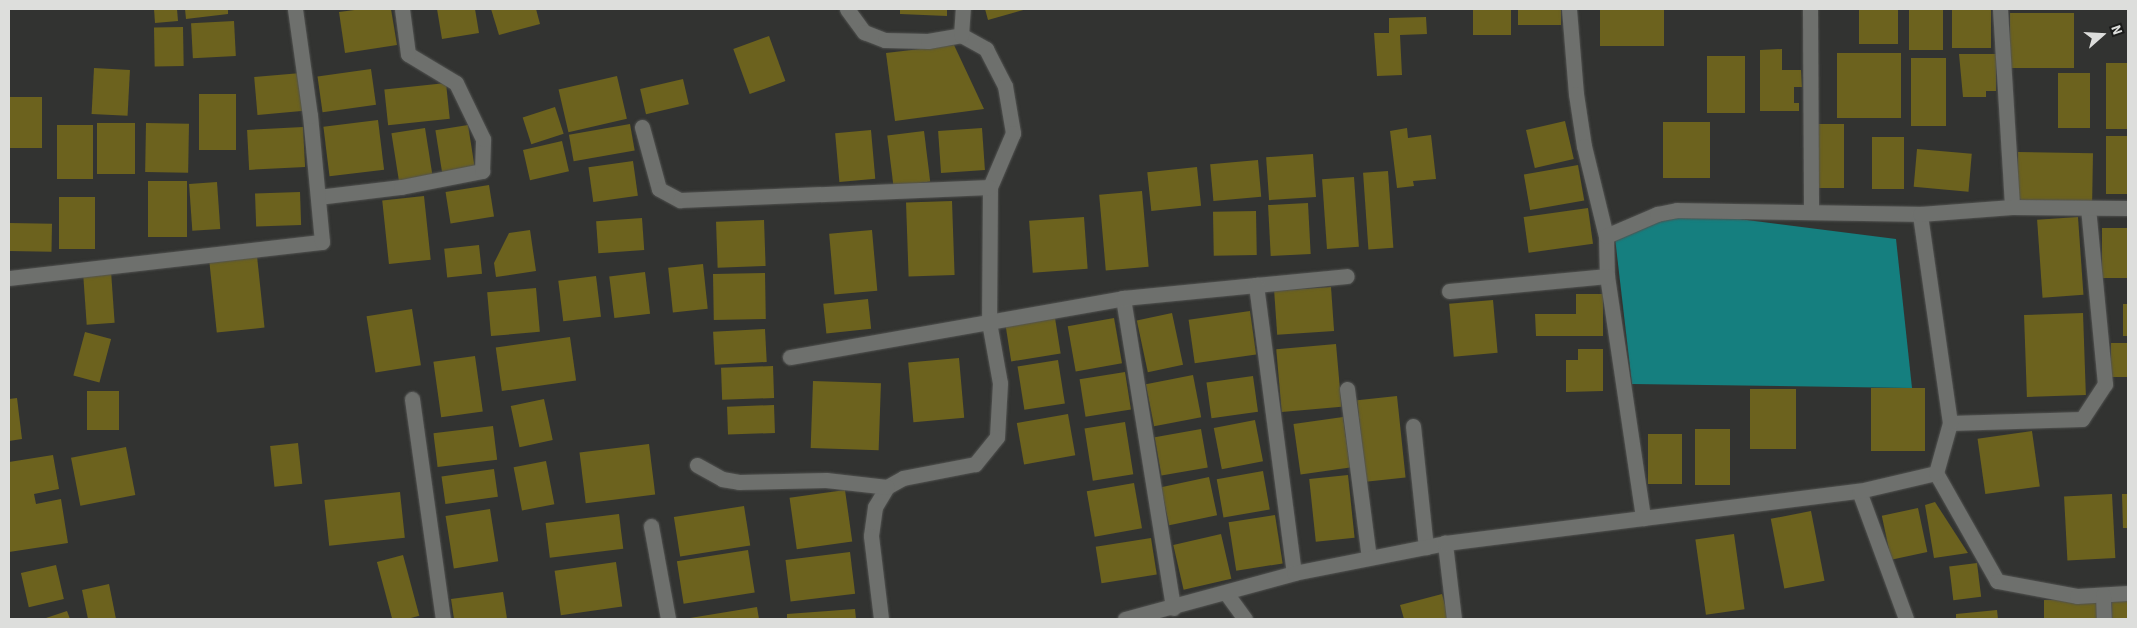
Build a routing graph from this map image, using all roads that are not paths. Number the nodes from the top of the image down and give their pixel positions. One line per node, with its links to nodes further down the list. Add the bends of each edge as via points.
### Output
1 (295, 9): 11 (street)
2 (402, 9): 11 (street, via 408,54 456,83 483,139 482,171 401,187)
3 (847, 9): 8 (street, via 864,32 885,40 928,40)
4 (963, 9): 8 (street)
5 (1570, 9): 17 (street, via 1584,146)
6 (1810, 9): 15 (street)
7 (2000, 9): 12 (street)
8 (961, 35): 10 (street, via 986,49 1005,86 1013,132)
9 (642, 127): 10 (street, via 659,189 680,200)
10 (990, 188): 24 (street)
11 (318, 197): 20 (street, via 322,242)
12 (2012, 207): 14 (street); 16 (street)
13 (2128, 208): 14 (street)
14 (2088, 209): 28 (street, via 2105,384 2082,420)
15 (1811, 212): 16 (street); 17 (street, via 1677,210 1657,214)
16 (1920, 214): 28 (street)
17 (1606, 236): 19 (street)
18 (1347, 276): 21 (street)
19 (1606, 276): 22 (street); 34 (street)
20 (9, 278)
21 (1256, 285): 23 (street); 39 (street)
22 (1449, 291)
23 (1123, 298): 24 (street); 43 (street)
24 (989, 322): 25 (street); 32 (street, via 1000,383 996,438 976,464 904,478)
25 (790, 357)
26 (1347, 388): 38 (street)
27 (412, 399): 44 (street)
28 (1950, 423): 31 (street)
29 (1413, 426): 37 (street)
30 (696, 464): 32 (street, via 722,479 740,482 826,480)
31 (1936, 473): 33 (street); 42 (street, via 1997,581 2077,596)
32 (887, 487): 46 (street, via 875,506 871,536)
33 (1859, 491): 34 (street); 50 (street)
34 (1643, 518): 36 (street)
35 (651, 526): 45 (street)
36 (1445, 543): 37 (street); 49 (street)
37 (1426, 547): 38 (street)
38 (1368, 558): 39 (street)
39 (1294, 573): 40 (street)
40 (1226, 593): 43 (street); 48 (street)
41 (2128, 593): 42 (street)
42 (2103, 595): 51 (street)
43 (1173, 608): 47 (street)
44 (443, 619)
45 (668, 619)
46 (881, 619)
47 (1125, 619)
48 (1245, 619)
49 (1454, 619)
50 (1906, 619)
51 (2104, 619)

